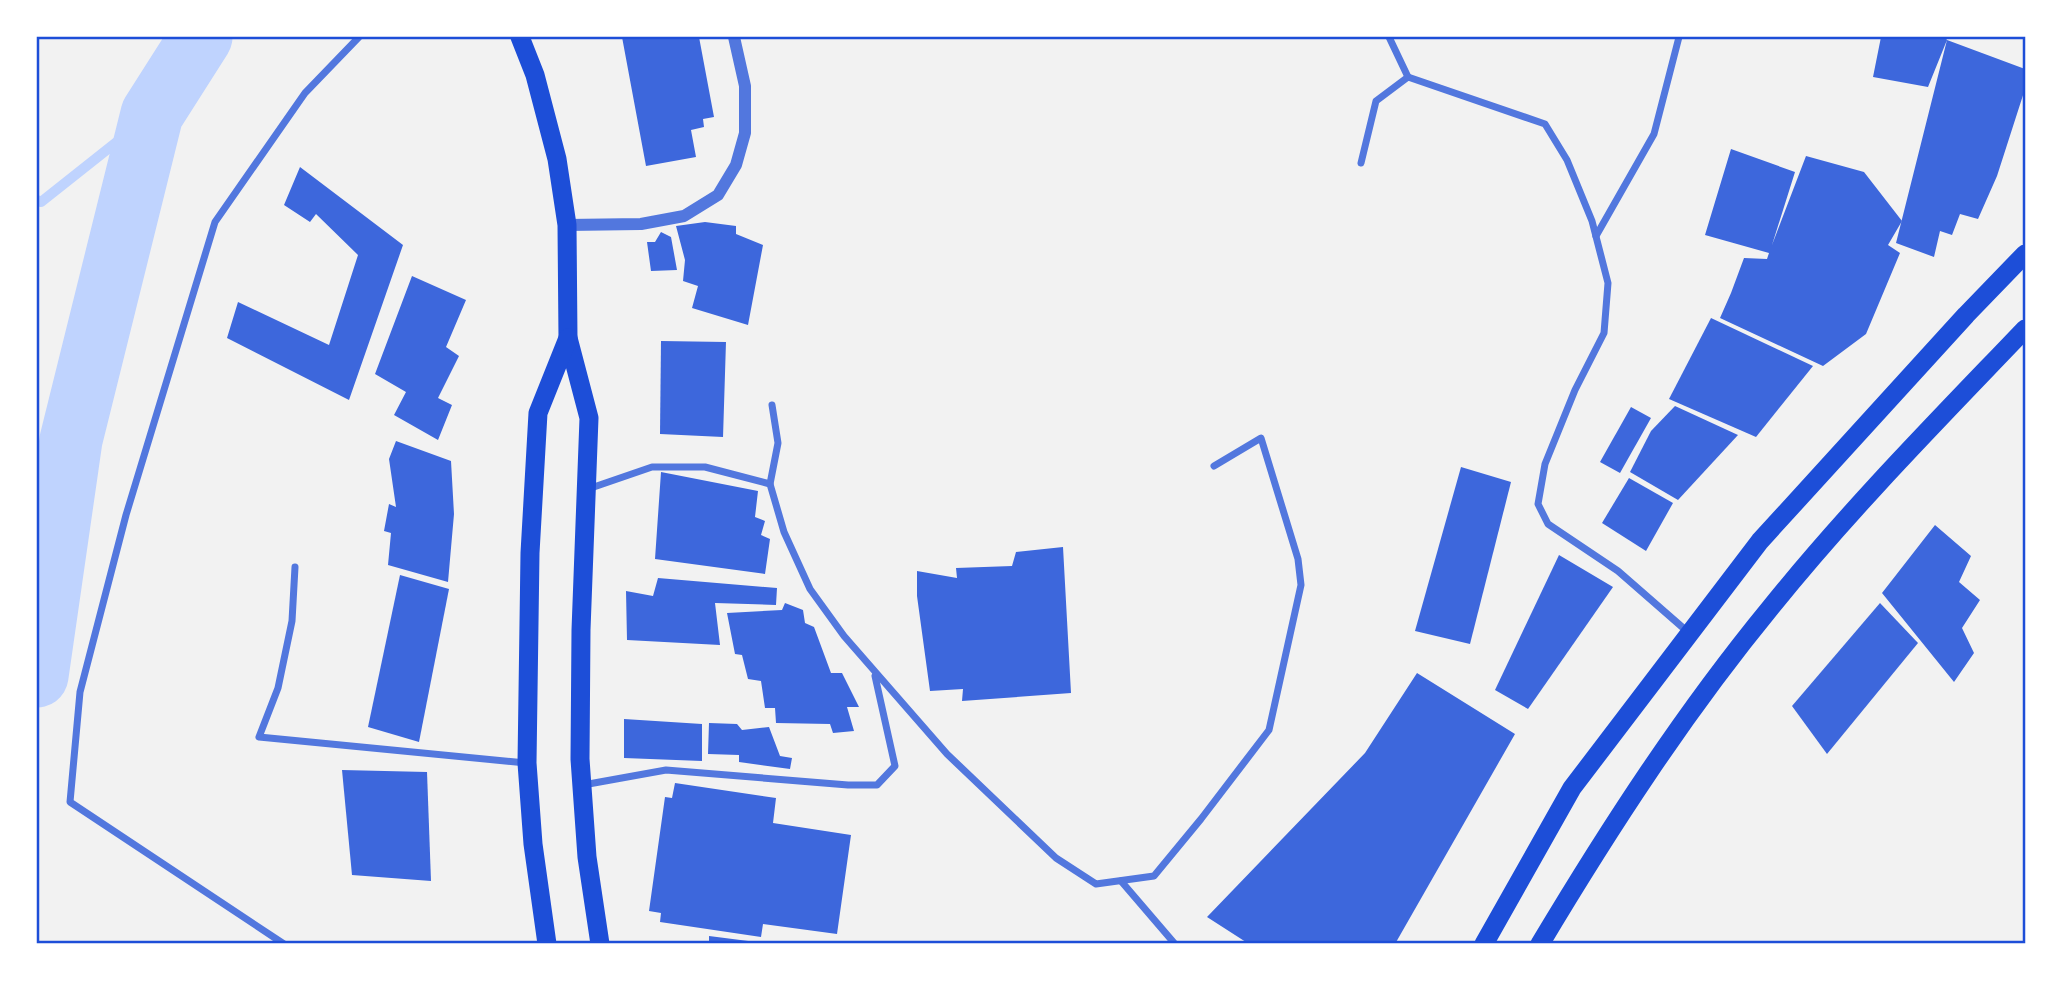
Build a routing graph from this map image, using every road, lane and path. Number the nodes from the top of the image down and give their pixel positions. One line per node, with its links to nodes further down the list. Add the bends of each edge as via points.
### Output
1 (359, 37): 23 (street, via 305,93 215,222 126,515 80,692 70,802)
2 (520, 37): 8 (highway, via 557,159)
3 (734, 37): 8 (street, via 745,86 745,132 736,165 718,195 684,216 641,224)
4 (1389, 37): 6 (street)
5 (1679, 37): 9 (street, via 1654,134)
6 (1408, 77): 7 (street, via 1376,101); 9 (street, via 1545,124 1567,160)
7 (1361, 163)
8 (567, 225): 12 (highway)
9 (1595, 236): 18 (street, via 1608,284 1604,333 1545,464 1538,504 1548,524 1618,571)
10 (2025, 254): 18 (highway, via 1760,541)
11 (2025, 329): 28 (highway, via 1871,489 1770,608 1659,755)
12 (568, 338): 16 (highway, via 589,418); 20 (highway, via 538,413 530,553)
13 (772, 405): 15 (street, via 779,443)
14 (1214, 466): 22 (street, via 1261,438 1297,559 1301,585 1275,704 1269,730 1154,876)
15 (769, 484): 16 (street, via 705,467 652,467); 19 (street, via 810,589)
16 (588, 490): 21 (highway, via 580,630)
17 (295, 567): 20 (street, via 292,621 278,688 258,737)
18 (1689, 634): 27 (highway, via 1572,788)
19 (874, 673): 21 (street, via 895,766 877,785 666,771); 22 (street, via 947,754 1056,858 1096,884)
20 (527, 763): 24 (highway)
21 (582, 785): 25 (highway)
22 (1121, 881): 26 (street)
23 (284, 944)
24 (547, 944)
25 (600, 944)
26 (1175, 944)
27 (1484, 944)
28 (1540, 944)

